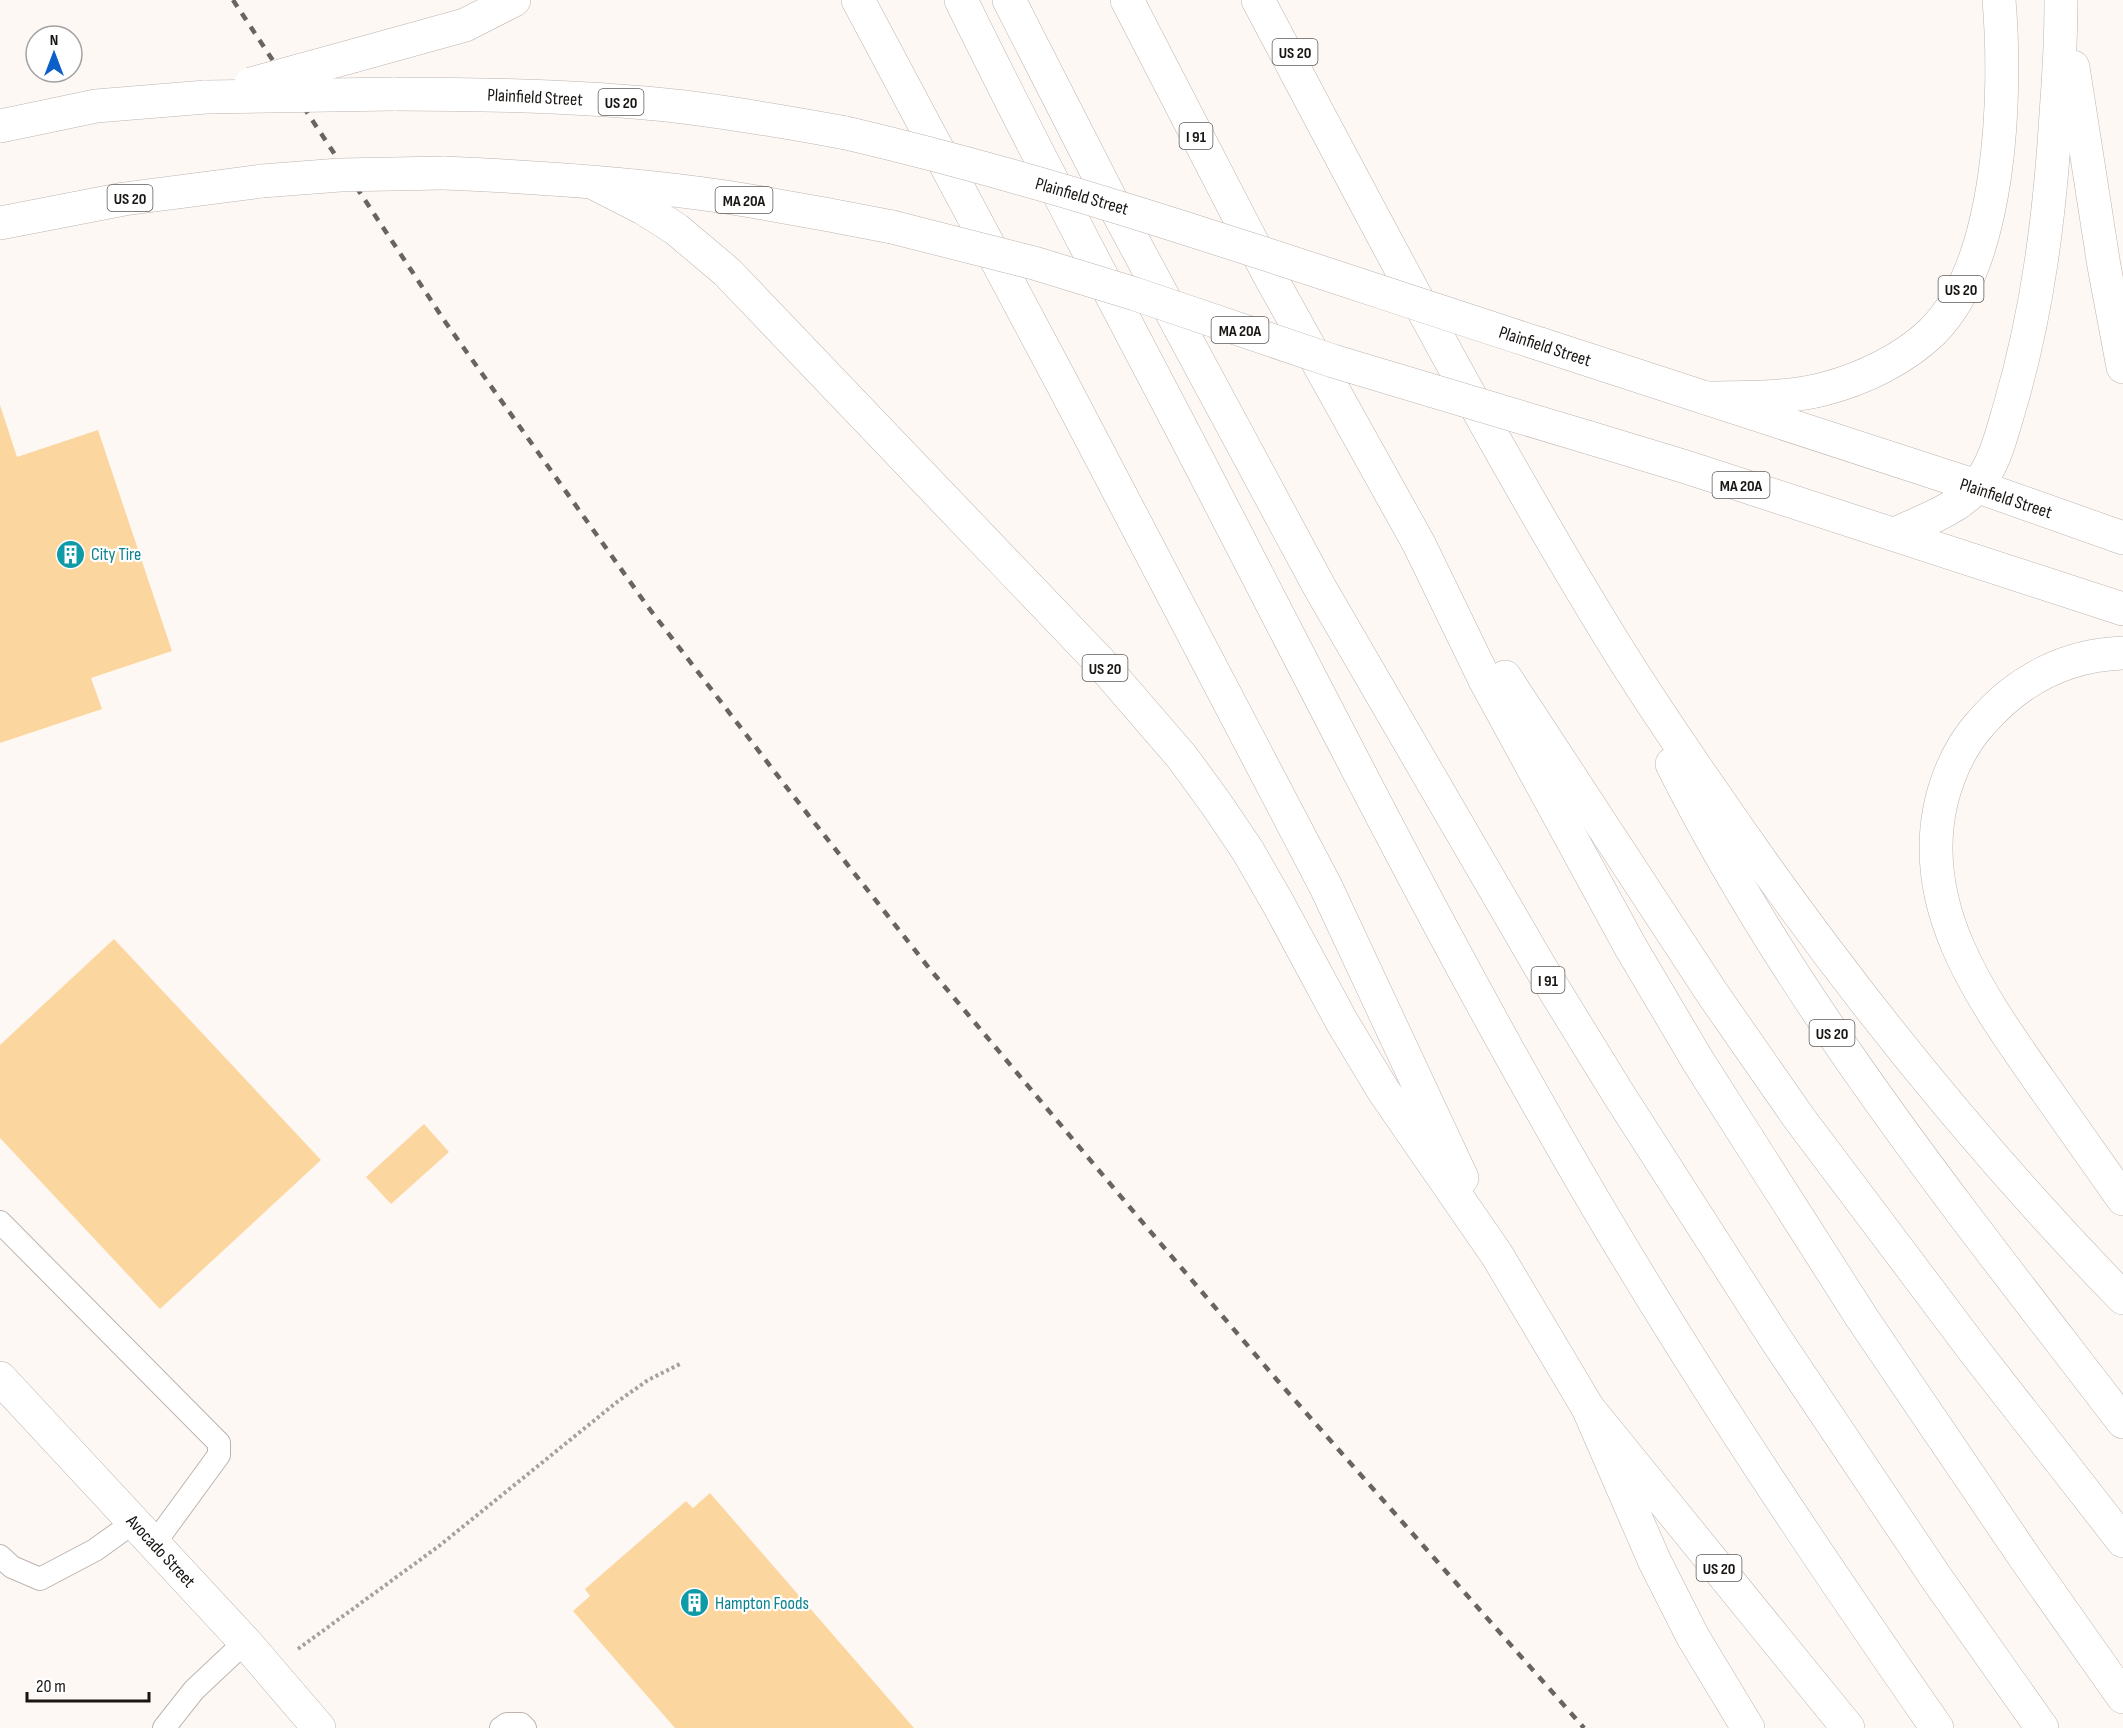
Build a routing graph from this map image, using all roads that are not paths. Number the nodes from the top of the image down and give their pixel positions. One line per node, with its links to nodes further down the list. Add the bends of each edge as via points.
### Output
1 (514, 0): 10 (main road, bridge, via 465,25)
2 (858, 0): 26 (main road, via 1326,887)
3 (961, 0): 42 (main road, via 1398,845 1554,1133 1698,1372)
4 (1009, 0): 43 (main road, I 91, via 1110,198 1309,567 1533,955 1775,1338)
5 (1127, 0): 20 (main road, I 91, via 1267,271)
6 (1258, 0): 11 (main road)
7 (1276, 0): 11 (main road, US 20)
8 (2000, 0): 16 (main road, US 20, via 1999,141 1989,208 1972,267 1948,313 1932,332 1897,358 1841,384 1785,396)
9 (2062, 0): 15 (main road); 17 (main road, via 2054,158 2034,306 2025,354 2002,431 1991,462)
10 (206, 97): 12 (main road, Plainfield Street / US 20, via 96,106); 16 (main road, Plainfield Street / US 20, bridge, via 518,96 671,106 846,134 1122,207)
11 (1314, 105): 21 (main road, US 20, via 1524,492)
12 (0, 126)
13 (594, 183): 14 (main road, US 20, bridge, via 443,173 298,177 124,199); 18 (main road, MA 20A, bridge, via 725,197 892,227 1034,263 1333,361); 26 (main road, US 20, via 676,230 727,272 1141,707 1182,757 1248,851 1383,1090)
14 (0, 223)
15 (2123, 367)
16 (1706, 398): 17 (main road, Plainfield Street)
17 (1976, 486): 18 (main road, via 1952,507); 19 (main road, Plainfield Street)
18 (1895, 534): 22 (main road, MA 20A)
19 (2123, 538)
20 (1419, 544): 32 (main road, via 1705,983 1792,1109); 35 (main road, I 91, via 1485,680 1558,816 1698,1061 1888,1357)
21 (1594, 609): 27 (main road, via 1686,754 1821,943 1956,1112); 30 (main road, US 20, via 1722,859 1814,1006 1954,1204)
22 (2123, 609)
23 (2123, 653): 24 (main road, via 2077,659 2057,666 2012,691 1995,707 1965,744 1953,768 1937,820 1935,850 1944,910 1956,945 1987,1004)
24 (2123, 1199)
25 (0, 1222): 31 (lane, via 219,1443 219,1455)
26 (1497, 1255): 29 (main road, US 20)
27 (2123, 1298)
28 (0, 1378): 31 (main road, Avocado Street)
29 (1588, 1408): 40 (main road, via 1654,1562 1693,1637); 41 (main road, US 20)
30 (2123, 1422)
31 (144, 1533): 33 (lane, via 95,1550 40,1579 12,1567); 34 (main road, Avocado Street)
32 (2123, 1541)
33 (0, 1556)
34 (245, 1642): 36 (lane, via 194,1690); 37 (main road, Avocado Street)
35 (2123, 1697)
36 (164, 1728)
37 (319, 1728)
38 (501, 1728): 39 (lane, via 507,1724 521,1724)
39 (525, 1728)
40 (1748, 1728)
41 (1848, 1728)
42 (1937, 1728)
43 (2042, 1728)

